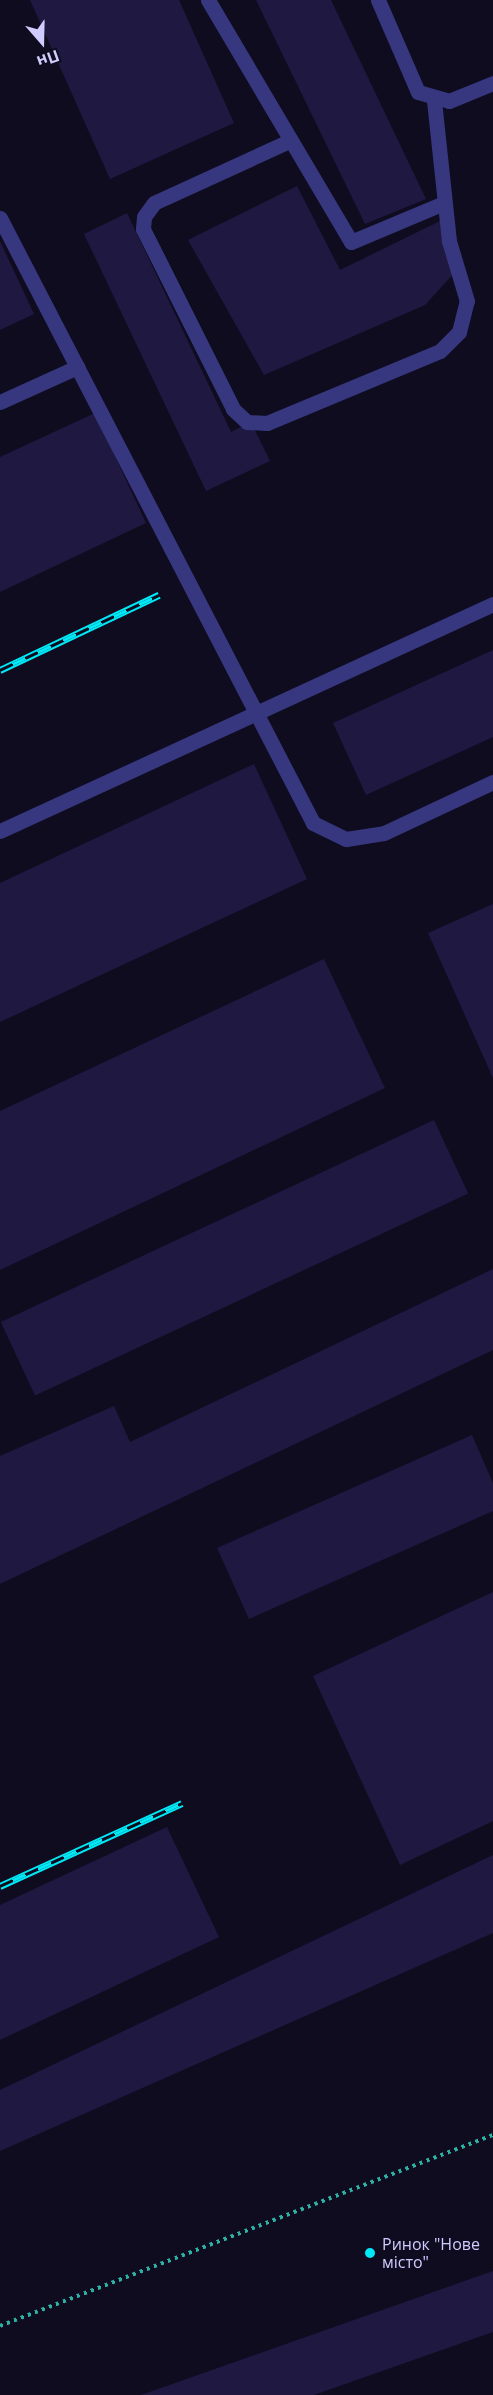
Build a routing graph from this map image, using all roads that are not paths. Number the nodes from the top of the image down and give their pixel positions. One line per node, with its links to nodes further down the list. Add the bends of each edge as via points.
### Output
1 (208, 0): 5 (lane)
2 (378, 0): 4 (lane, via 418,92)
3 (493, 83): 4 (lane, via 449,101)
4 (434, 101): 6 (lane)
5 (287, 142): 6 (lane, via 351,242); 6 (lane, via 154,203 144,217 148,240 233,409 247,422 267,423 440,351 459,332 467,301)
6 (444, 202)
7 (0, 218): 8 (lane)
8 (77, 367): 9 (lane); 11 (lane)
9 (0, 402)
10 (493, 604): 11 (lane)
11 (252, 712): 12 (lane, via 313,823 346,839 384,833); 13 (lane)
12 (493, 782)
13 (0, 831)

